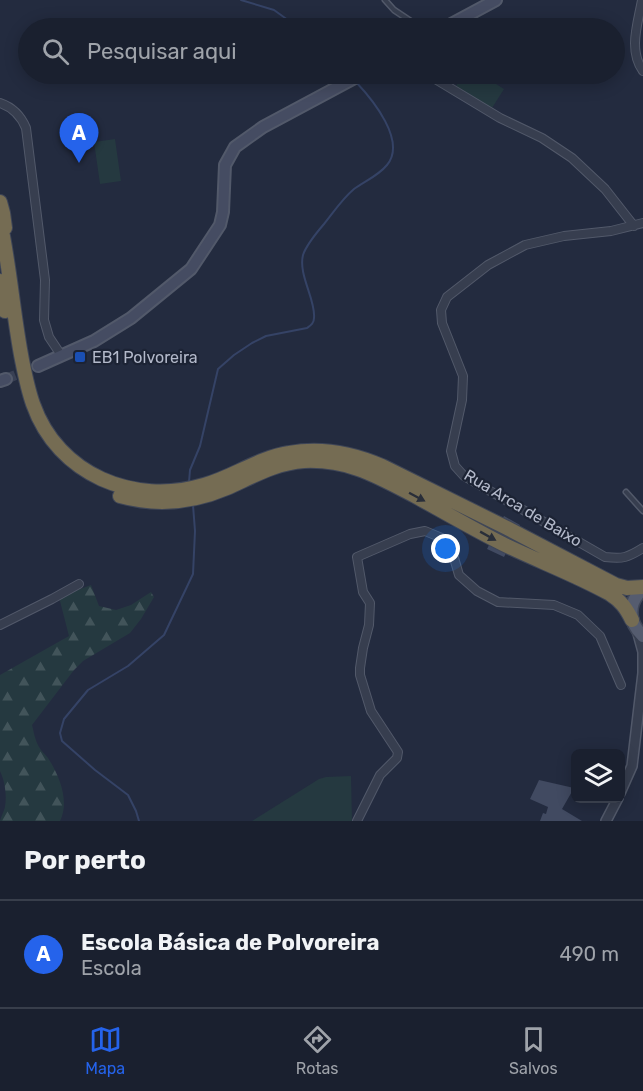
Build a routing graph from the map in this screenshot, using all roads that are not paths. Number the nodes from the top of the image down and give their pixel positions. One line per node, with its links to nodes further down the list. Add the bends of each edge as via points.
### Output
1 (385, 0): 4 (lane)
2 (496, 0): 5 (main road)
3 (642, 0): 6 (street, via 634,45)
4 (406, 18)
5 (463, 18)
6 (643, 71)
7 (343, 84): 18 (main road, via 263,127 235,147 225,165 219,225 191,269 131,318)
8 (444, 84): 13 (street, via 572,158)
9 (0, 103): 18 (street, via 16,113 26,128 45,280 44,320 49,337)
10 (0, 202): 14 (highway)
11 (0, 221): 14 (highway)
12 (643, 223): 13 (street, Rua Arca de Baixo)
13 (634, 226): 22 (street, Rua Arca de Baixo, via 525,245 488,265 447,297 441,310 442,323 463,376 462,400 450,451 455,466 464,476 605,557 621,559)
14 (3, 236): 24 (highway, via 32,403 53,441 78,465 99,478 133,490 177,491 207,484 278,455 338,452 382,466 616,585)
15 (0, 262): 17 (highway)
16 (0, 281): 17 (highway)
17 (4, 305): 26 (highway, one-way to 26, via 19,387 29,418 55,455 99,488 137,500 183,501 286,463 348,465 376,475 502,543 610,594 625,607)
18 (62, 356): 19 (main road)
19 (38, 366)
20 (626, 492): 21 (lane)
21 (643, 511)
22 (643, 548)
23 (79, 584): 25 (street)
24 (643, 588): 26 (main road, via 633,600 631,613)
25 (0, 625)
26 (637, 628): 27 (street, via 643,652)
27 (642, 683): 29 (street, via 632,765)
28 (621, 685): 31 (street, via 600,636 578,615 554,605 498,602 477,591 459,575 452,551 442,538 425,531 410,534 357,557 363,592 370,603 360,675 371,711 398,752 380,775)
29 (625, 783)
30 (615, 803): 32 (street)
31 (357, 821)
32 (606, 821)

